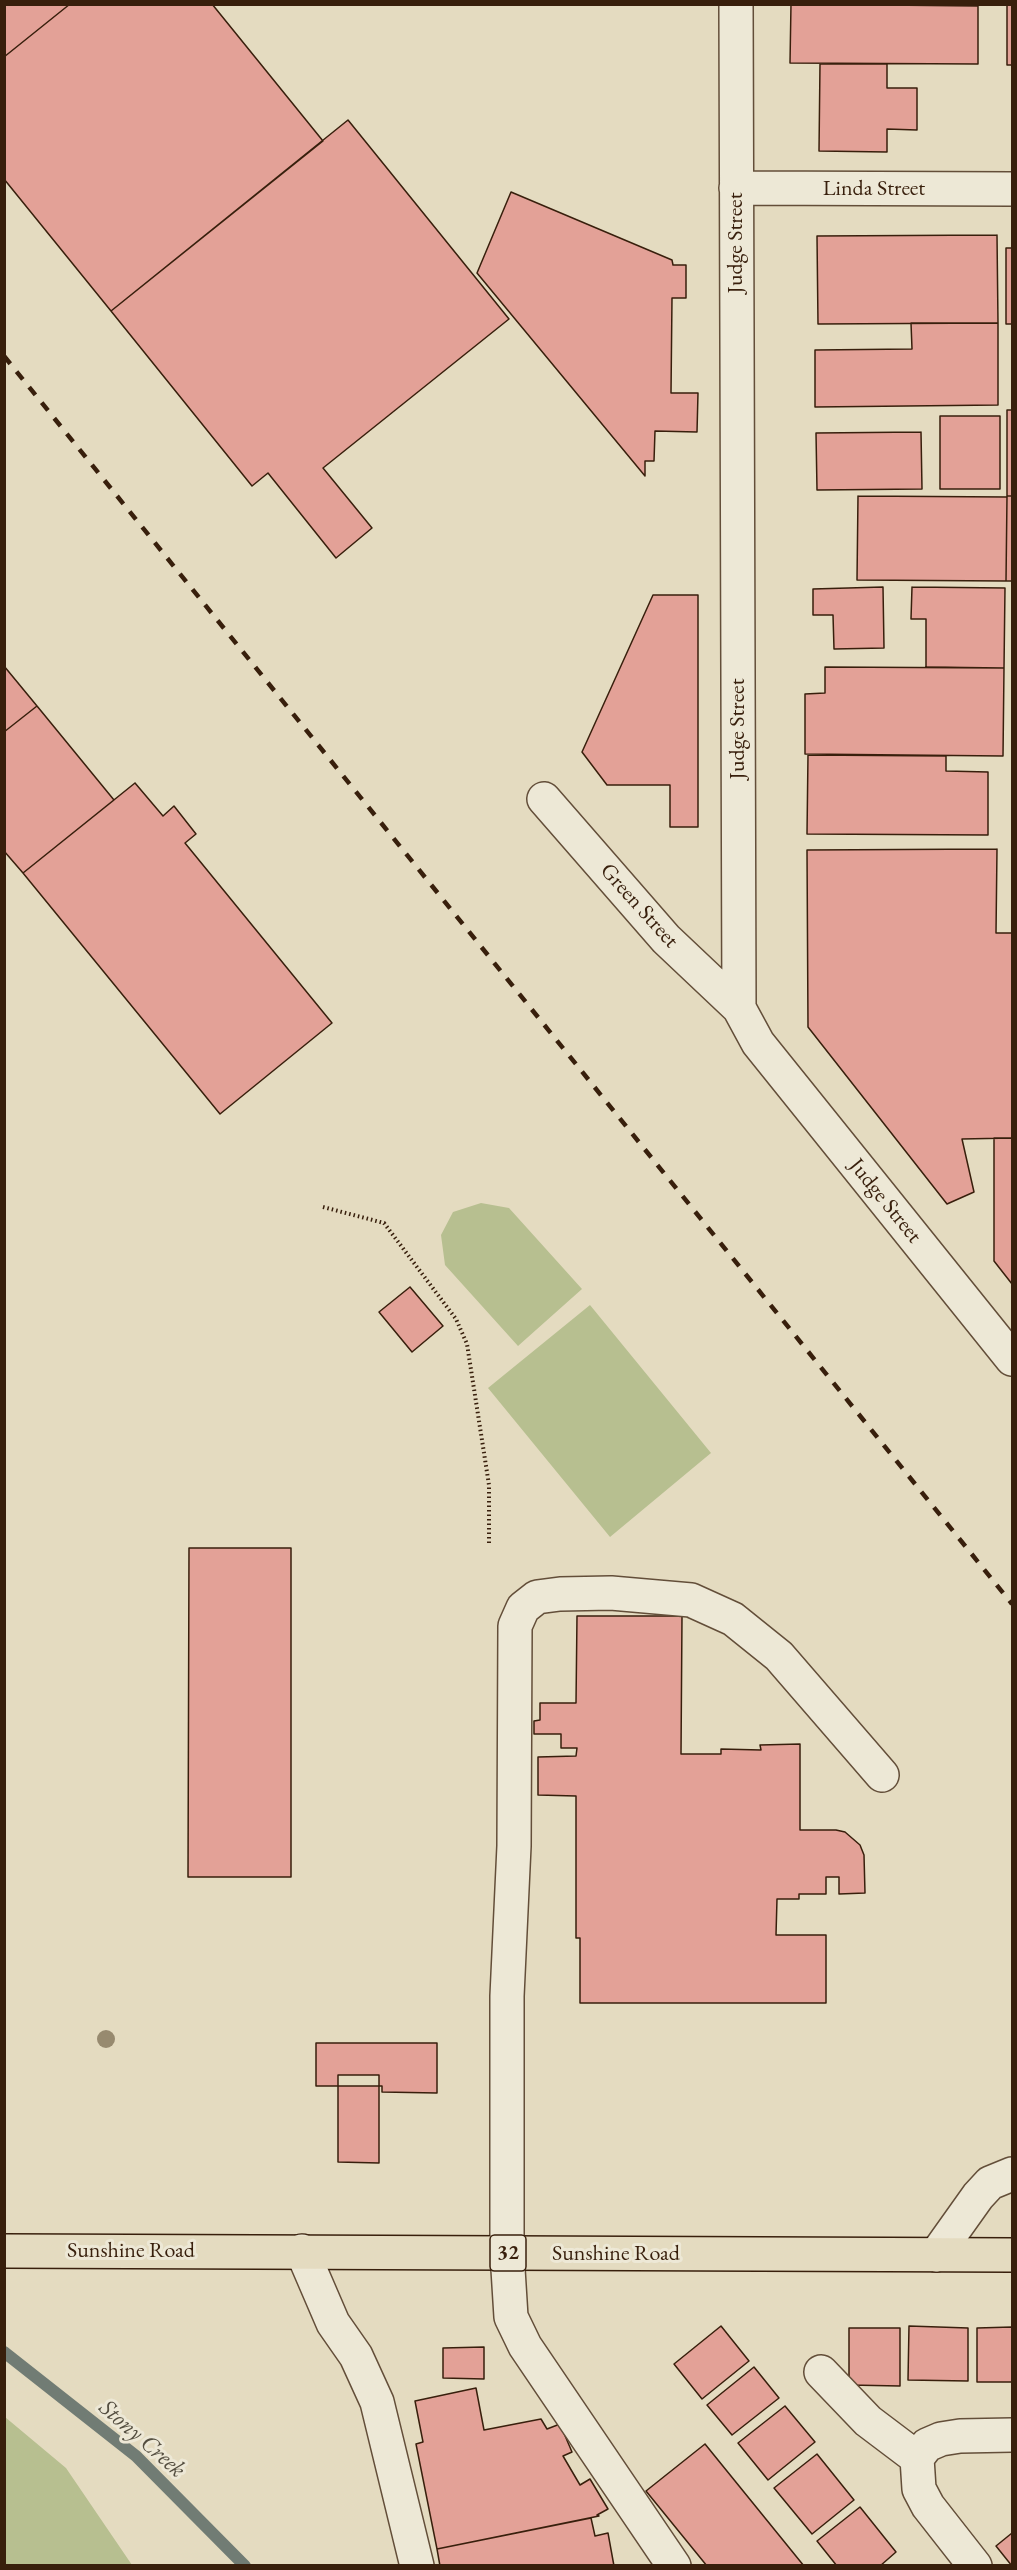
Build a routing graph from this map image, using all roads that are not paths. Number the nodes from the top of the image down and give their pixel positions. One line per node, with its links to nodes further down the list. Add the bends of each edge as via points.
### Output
1 (736, 4): 2 (street, Judge Street)
2 (736, 188): 3 (street, Linda Street); 5 (street, Judge Street)
3 (1012, 189)
4 (544, 799): 5 (street, Green Street, via 666,939)
5 (739, 1008): 6 (street, Judge Street, via 758,1043)
6 (1012, 1359)
7 (882, 1775): 11 (street, via 779,1656 733,1619 692,1600 611,1593 537,1597 523,1608 515,1626 507,1996)
8 (1012, 2174): 12 (street, via 990,2183)
9 (4, 2251): 10 (main road, Sunshine Road / 32)
10 (302, 2252): 11 (main road, Sunshine Road / 32); 17 (street, via 333,2322 377,2402)
11 (507, 2253): 12 (main road, Sunshine Road / 32); 18 (street, via 511,2317 525,2346)
12 (936, 2255): 13 (main road, Sunshine Road / 32)
13 (1012, 2255)
14 (820, 2372): 16 (street, via 868,2421)
15 (1012, 2435): 16 (street, via 941,2439 927,2445)
16 (917, 2458): 19 (street, via 919,2489 928,2506)
17 (417, 2565)
18 (674, 2565)
19 (975, 2565)

